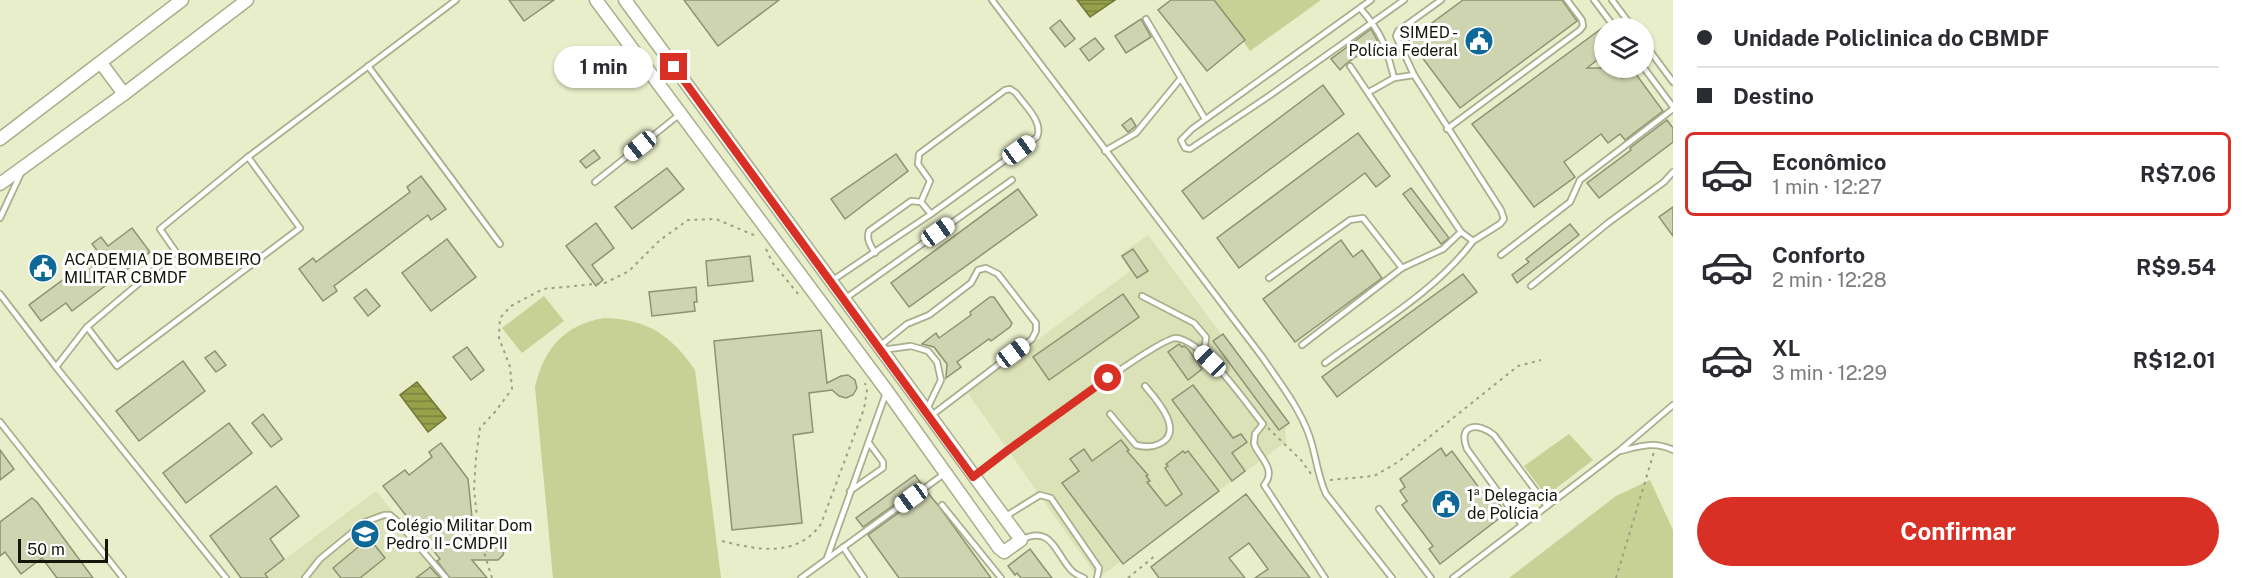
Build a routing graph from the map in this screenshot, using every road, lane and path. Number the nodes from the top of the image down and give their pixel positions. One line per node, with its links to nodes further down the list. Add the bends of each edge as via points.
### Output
1 (182, 0): 21 (street)
2 (248, 0): 30 (street)
3 (456, 0): 22 (lane)
4 (596, 0): 19 (street)
5 (625, 0): 18 (street)
6 (992, 0): 36 (lane)
7 (1371, 0): 13 (lane)
8 (1404, 0): 17 (lane)
9 (1441, 0): 24 (lane, via 1396,36)
10 (1567, 0): 34 (lane, via 1582,21 1580,30)
11 (1594, 0): 14 (lane)
12 (1612, 0): 15 (lane)
13 (1360, 9): 17 (lane); 33 (lane)
14 (1608, 18)
15 (1626, 18)
16 (1146, 19): 25 (lane)
17 (1373, 23): 26 (lane, via 1385,43); 33 (lane, via 1190,149 1185,148 1180,140)
18 (646, 30): 19 (street); 40 (street)
19 (627, 42): 32 (street)
20 (1654, 56): 28 (lane)
21 (101, 63): 30 (street); 35 (street)
22 (368, 66): 37 (lane); 51 (lane)
23 (1350, 66): 29 (lane)
24 (1414, 75): 26 (lane); 34 (lane)
25 (1180, 78): 33 (lane); 36 (lane, via 1136,133)
26 (1394, 78): 29 (lane)
27 (1651, 78): 31 (lane)
28 (1673, 82)
29 (1369, 92): 48 (lane)
30 (124, 94): 38 (street)
31 (1673, 108): 54 (lane, via 1580,180 1570,202)
32 (680, 114): 42 (lane); 44 (street)
33 (1205, 119)
34 (1447, 129): 50 (lane, via 1504,219)
35 (0, 139)
36 (1106, 151): 86 (lane, via 1263,358 1298,412 1313,447)
37 (248, 157): 63 (lane, via 160,229 176,252); 63 (lane, via 300,228 117,366)
38 (25, 165): 43 (street); 47 (lane)
39 (1673, 172): 58 (lane)
40 (756, 180): 44 (street); 57 (street)
41 (1012, 180): 62 (lane)
42 (595, 182)
43 (0, 184)
44 (741, 194): 66 (street)
45 (921, 202): 46 (lane); 46 (lane, via 930,181 918,164 919,154 1005,90 1016,93 1038,124 1037,137); 53 (lane, via 911,201 869,231 869,243)
46 (931, 214): 53 (lane)
47 (0, 218)
48 (1461, 232): 50 (lane); 55 (lane, via 1443,249)
49 (759, 237): 106 (path, via 716,219 688,220 621,275 604,283 543,289 512,306 500,318 499,338 510,368 512,389 480,428 474,489 479,536)
50 (1473, 241): 70 (lane, via 1431,285)
51 (500, 244)
52 (764, 245): 60 (path, via 772,262)
53 (875, 253): 57 (lane)
54 (1501, 255)
55 (1402, 268): 56 (lane, via 1363,218 1357,218); 65 (lane)
56 (1269, 278)
57 (831, 281): 62 (street)
58 (1531, 286)
59 (0, 294): 71 (lane)
60 (800, 296)
61 (1142, 296): 68 (lane, via 1194,323 1206,339)
62 (844, 299): 64 (street)
63 (87, 327): 71 (lane)
64 (868, 333): 66 (street); 67 (street)
65 (1302, 345)
66 (853, 346): 74 (street)
67 (880, 348): 76 (street); 76 (lane, via 911,346 928,351 937,362 941,380); 76 (lane, via 907,324 929,315 983,268 999,274 1026,309 1036,324 1032,339)
68 (1200, 352): 79 (lane); 85 (lane, via 1176,338 1158,344)
69 (1541, 360): 86 (path, via 1518,366 1398,462 1374,476 1327,481)
70 (1325, 363)
71 (56, 367): 103 (lane)
72 (865, 382): 95 (path, via 864,409 821,524 812,536 775,549 753,549)
73 (1145, 386): 77 (lane, via 1168,418 1170,435 1162,443 1150,447 1136,445)
74 (887, 391): 80 (lane); 84 (street)
75 (1673, 405): 83 (lane)
76 (928, 414): 85 (street)
77 (1110, 414)
78 (0, 422): 102 (lane)
79 (1263, 424): 86 (path, via 1302,460 1310,474); 113 (lane, via 1254,444 1268,467 1269,478 1264,485)
80 (869, 443): 87 (lane); 87 (lane, via 883,468)
81 (1656, 444): 82 (lane); 83 (lane); 117 (path)
82 (1673, 450)
83 (1619, 451): 89 (lane)
84 (945, 473): 92 (street); 96 (lane)
85 (973, 477): 91 (street)
86 (1319, 477): 114 (lane, via 1339,512)
87 (850, 491): 99 (lane)
88 (942, 505): 100 (lane)
89 (1547, 506): 93 (lane); 93 (lane, via 1494,435 1484,427 1467,429 1467,449)
90 (1379, 508): 115 (lane)
91 (1002, 515): 92 (street); 94 (street); 111 (lane, via 1040,495 1051,498 1099,567)
92 (981, 524): 97 (street)
93 (1522, 525): 116 (lane)
94 (1021, 540): 97 (street); 101 (lane, via 1031,535 1050,540)
95 (722, 541)
96 (843, 547): 99 (lane); 108 (lane)
97 (1004, 552): 100 (lane)
98 (1156, 555): 112 (path)
99 (827, 558): 107 (lane)
100 (991, 564): 109 (lane)
101 (1073, 575): 110 (lane)
102 (123, 578)
103 (226, 578)
104 (305, 578): 105 (lane, via 320,559 365,522 384,515 396,520)
105 (446, 578)
106 (492, 578)
107 (801, 578)
108 (864, 578)
109 (1001, 578)
110 (1084, 578)
111 (1097, 578)
112 (1128, 578)
113 (1325, 578)
114 (1392, 578)
115 (1431, 578)
116 (1453, 578)
117 (1616, 578)

